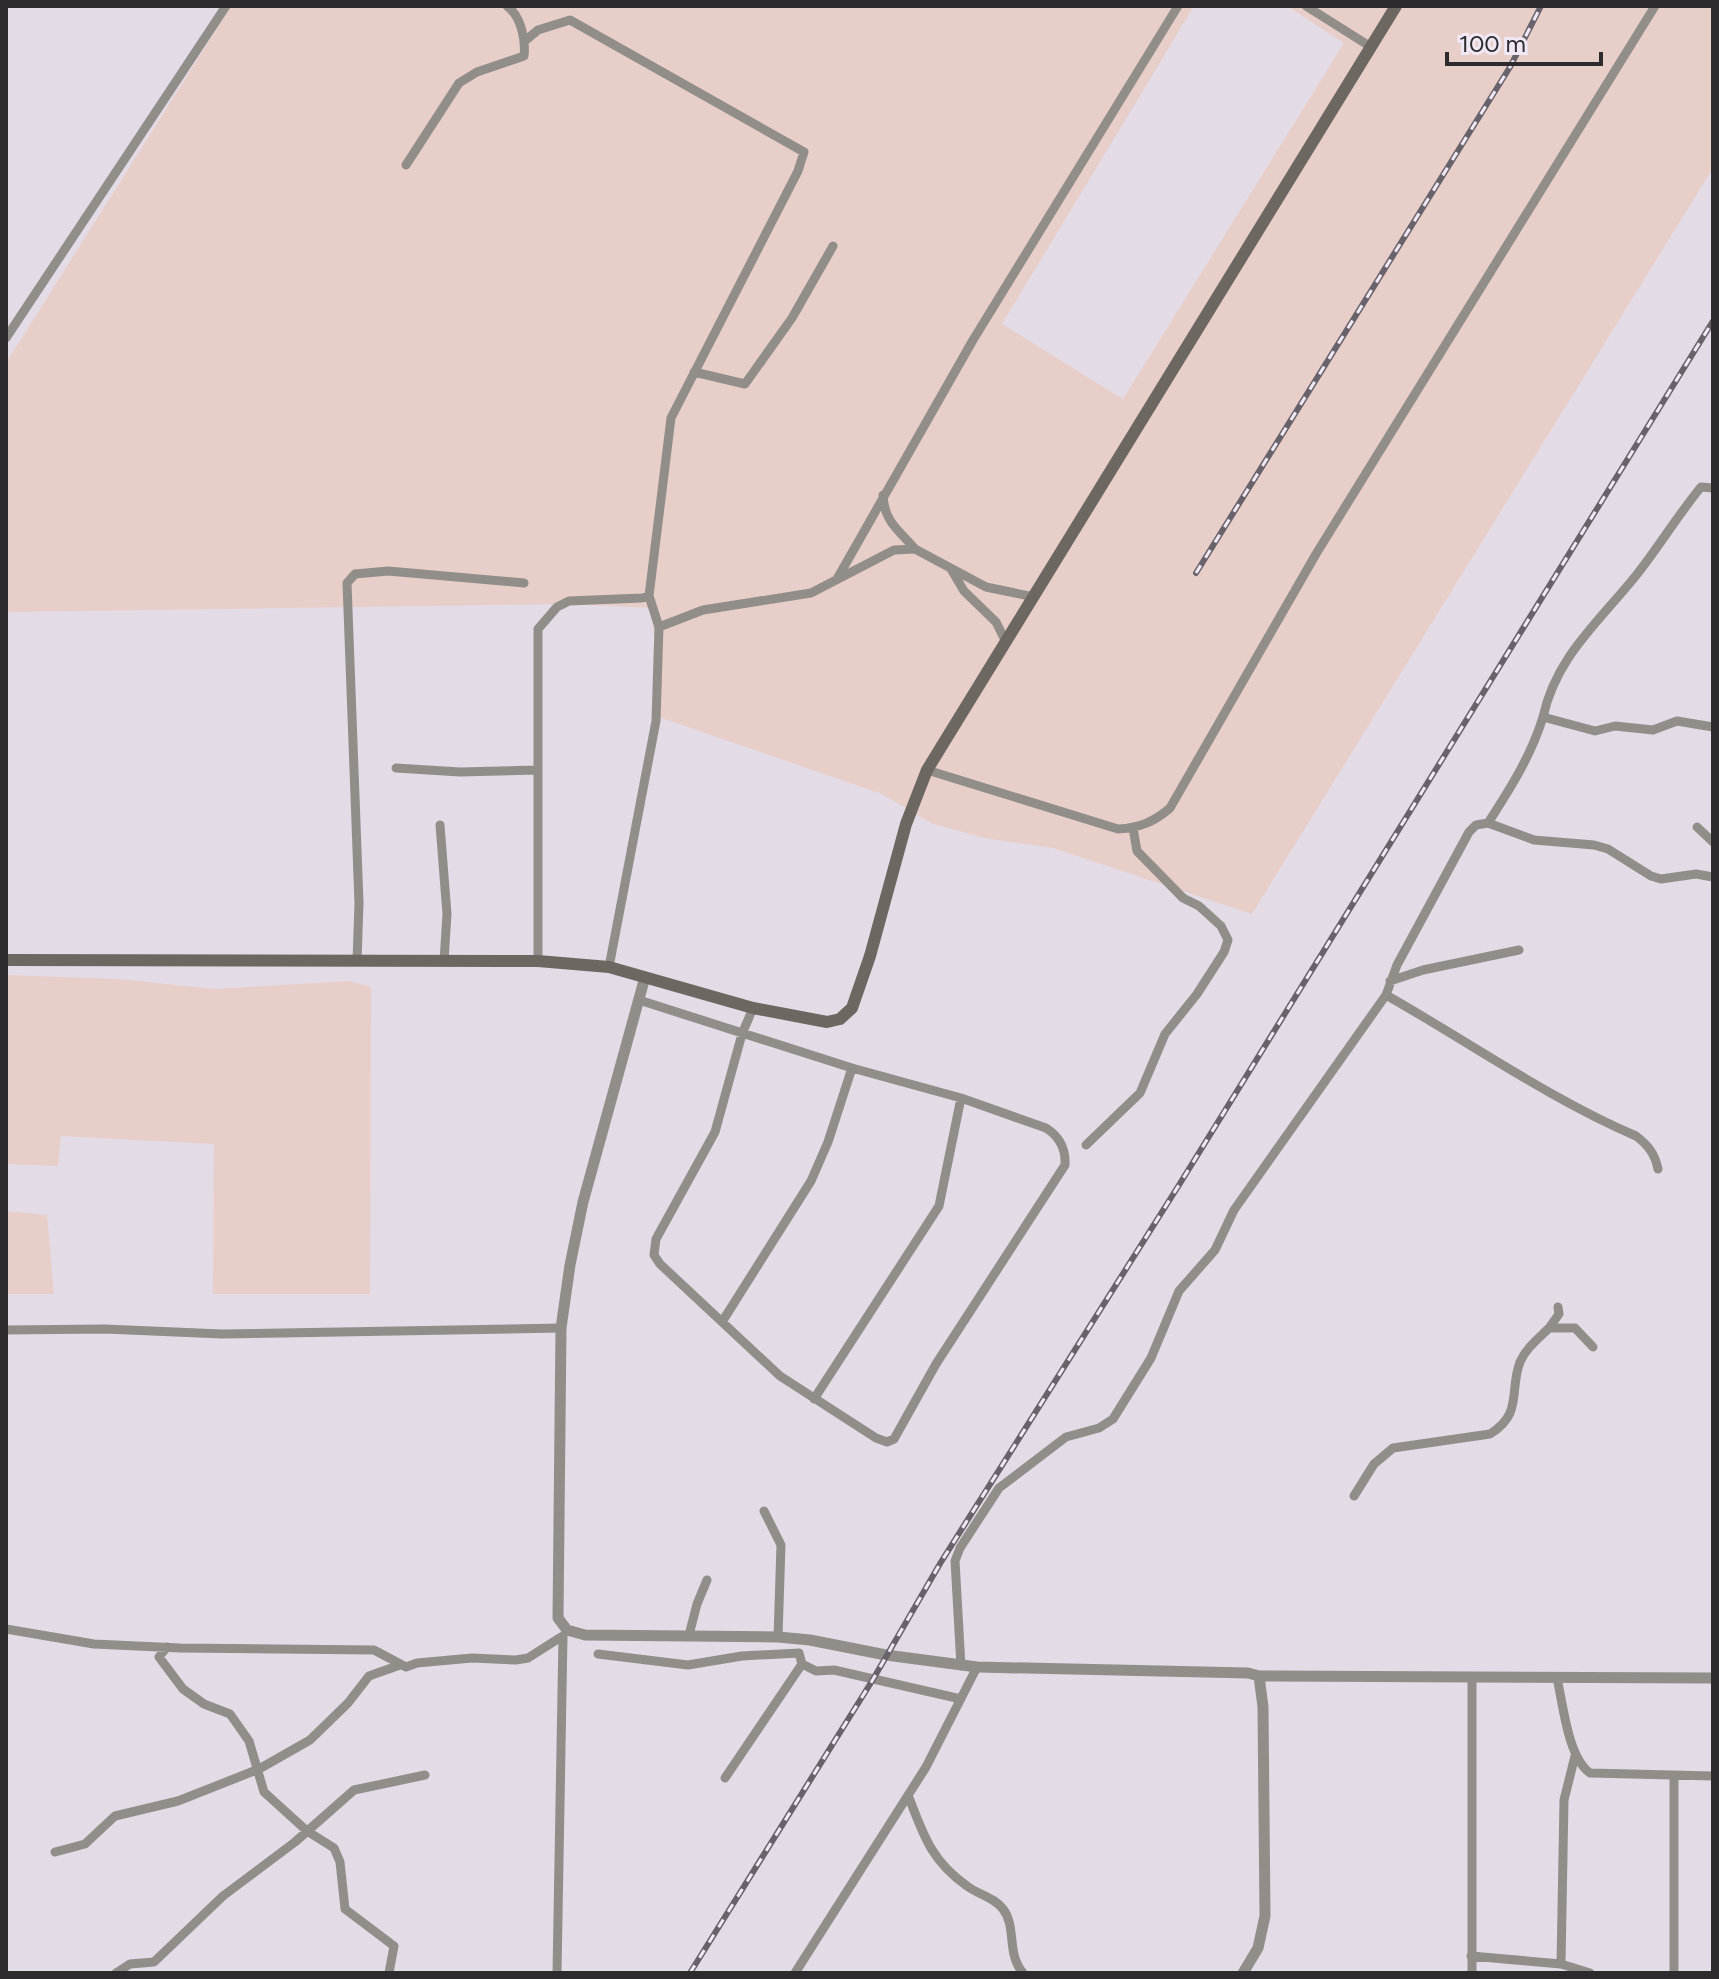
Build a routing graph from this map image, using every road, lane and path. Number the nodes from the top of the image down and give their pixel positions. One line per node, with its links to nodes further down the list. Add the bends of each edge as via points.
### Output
1 (226, 6): 11 (street)
2 (507, 6): 7 (street)
3 (1178, 6): 14 (street)
4 (1306, 6): 8 (street)
5 (1396, 6): 8 (main road)
6 (1655, 6): 31 (street, via 1316,554 1170,808)
7 (526, 40): 9 (street, via 524,56 459,83); 12 (street, via 538,30 570,20 804,152)
8 (1371, 47): 20 (main road)
9 (406, 165)
10 (833, 246): 12 (street, via 792,318 745,384)
11 (6, 338)
12 (694, 372): 19 (street, via 671,418)
13 (1713, 488): 23 (street, via 1701,487 1571,653 1549,691)
14 (883, 495): 15 (street, via 890,521); 17 (street)
15 (915, 549): 16 (street); 17 (street, via 894,550)
16 (949, 566): 20 (street, via 986,587); 22 (street)
17 (837, 579): 21 (street, via 811,593 703,610)
18 (524, 583): 36 (street, via 388,571 355,574 347,583)
19 (649, 596): 21 (street); 26 (street, via 569,601 538,629)
20 (1034, 597): 22 (main road)
21 (659, 627): 39 (street, via 656,721)
22 (1006, 642): 27 (main road)
23 (1543, 717): 24 (street, via 1595,731 1615,726 1653,730 1677,721); 28 (street, via 1519,776)
24 (1713, 727)
25 (396, 768): 26 (street)
26 (536, 770): 38 (street)
27 (927, 770): 31 (street, via 1095,824); 44 (main road, via 852,1008 827,1022)
28 (1488, 823): 33 (street, via 1534,840 1608,849 1661,879); 41 (street, via 1469,832)
29 (440, 825): 37 (street, via 447,914)
30 (1697, 827): 32 (street)
31 (1133, 828): 48 (street, via 1137,851 1183,898 1221,926 1228,940 1197,994 1165,1034 1140,1093)
32 (1713, 842)
33 (1713, 877)
34 (1519, 950): 41 (street)
35 (6, 960): 36 (main road)
36 (357, 961): 37 (main road)
37 (444, 961): 38 (main road)
38 (538, 961): 39 (main road)
39 (609, 967): 40 (main road)
40 (645, 977): 43 (street); 44 (main road)
41 (1390, 981): 42 (street)
42 (1386, 995): 49 (street, via 1544,1091 1636,1136 1647,1144); 68 (street, via 1234,1210 1215,1250 1179,1291 1151,1358 1113,1419 1066,1437 999,1488 960,1548 955,1561)
43 (639, 1000): 45 (street); 52 (street, via 583,1202)
44 (753, 1008): 45 (street)
45 (742, 1034): 46 (street); 51 (street, via 715,1132 656,1239 654,1255)
46 (852, 1068): 47 (street); 51 (street, via 811,1181)
47 (961, 1098): 56 (street, via 939,1206); 56 (street, via 1055,1134 1066,1155 1065,1165 936,1364 894,1439 876,1438)
48 (1086, 1145)
49 (1658, 1169)
50 (1558, 1307): 53 (street)
51 (722, 1322): 56 (street, via 780,1376)
52 (561, 1328): 54 (street, via 222,1334); 61 (street, via 557,1610)
53 (1549, 1328): 55 (street, via 1575,1328); 57 (street, via 1520,1363 1515,1402 1501,1427 1490,1434 1393,1448 1374,1464)
54 (6, 1330)
55 (1593, 1347)
56 (814, 1399)
57 (1354, 1496)
58 (764, 1511): 63 (street, via 781,1545)
59 (707, 1580): 62 (street)
60 (6, 1629): 64 (street, via 94,1644)
61 (564, 1633): 62 (street); 67 (street, via 528,1658); 89 (street)
62 (689, 1635): 63 (street)
63 (778, 1637): 68 (street)
64 (167, 1647): 67 (street, via 368,1649); 76 (street, via 159,1657 183,1689 230,1714 249,1741)
65 (598, 1654): 66 (street, via 688,1665 799,1653)
66 (802, 1664): 74 (street); 80 (street)
67 (400, 1665): 76 (street, via 369,1676 310,1740)
68 (961, 1666): 69 (street)
69 (977, 1667): 70 (street); 74 (street)
70 (1259, 1676): 71 (street); 92 (street, via 1265,1916 1258,1948)
71 (1472, 1678): 72 (street); 84 (street)
72 (1557, 1678): 73 (street); 75 (street)
73 (1713, 1678)
74 (961, 1699): 81 (street)
75 (1575, 1756): 78 (street, via 1583,1769 1597,1775); 85 (street, via 1564,1800)
76 (259, 1769): 82 (street, via 264,1792); 83 (street, via 178,1801 115,1816 85,1844)
77 (425, 1775): 82 (street, via 354,1790)
78 (1674, 1776): 79 (street); 86 (street)
79 (1713, 1776)
80 (725, 1778)
81 (908, 1795): 90 (street); 91 (street, via 940,1864 1003,1909 1014,1959)
82 (307, 1831): 87 (street, via 223,1896 154,1962 130,1964); 88 (street, via 334,1848 345,1909 394,1946)
83 (55, 1852)
84 (1471, 1956): 85 (street); 93 (street)
85 (1561, 1964): 94 (street)
86 (1674, 1972): 95 (street); 96 (street)
87 (116, 1973)
88 (389, 1973)
89 (557, 1973)
90 (795, 1973)
91 (1023, 1973)
92 (1243, 1973)
93 (1472, 1973)
94 (1590, 1973)
95 (1664, 1973)
96 (1680, 1973)

